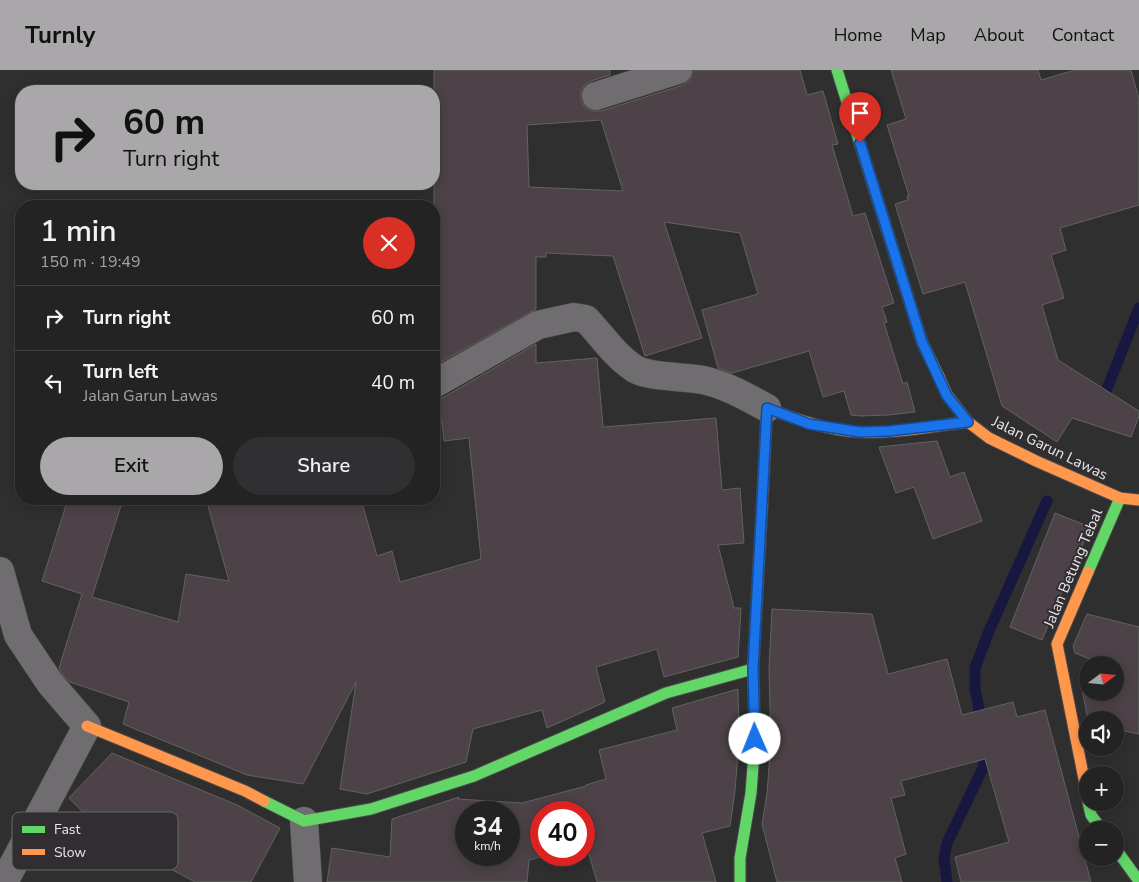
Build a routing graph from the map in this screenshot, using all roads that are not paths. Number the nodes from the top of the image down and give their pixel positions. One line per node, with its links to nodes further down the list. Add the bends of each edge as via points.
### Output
1 (678, 70): 3 (street)
2 (837, 70): 6 (street, Jalan Garun Lawas, via 922,342 947,396)
3 (596, 96)
4 (440, 381): 5 (street, via 538,325 580,317 586,319 624,361 645,373 706,380)
5 (767, 408): 6 (street, via 809,424 860,432); 10 (street)
6 (968, 422): 7 (street, Jalan Garun Lawas, via 989,438)
7 (1120, 498): 8 (street, Jalan Garun Lawas); 12 (street, Jalan Betung Tebal, via 1057,644)
8 (1139, 500)
9 (0, 571): 11 (street, via 18,634 50,682)
10 (753, 669): 14 (street, via 666,693 474,776 371,809); 20 (street, via 755,739 740,858)
11 (87, 726): 13 (street); 14 (street, via 245,791)
12 (1081, 766)
13 (41, 812)
14 (304, 821): 19 (street)
15 (1124, 860): 17 (street)
16 (12, 867): 18 (street)
17 (1139, 881)
18 (4, 882)
19 (308, 882)
20 (740, 882)

